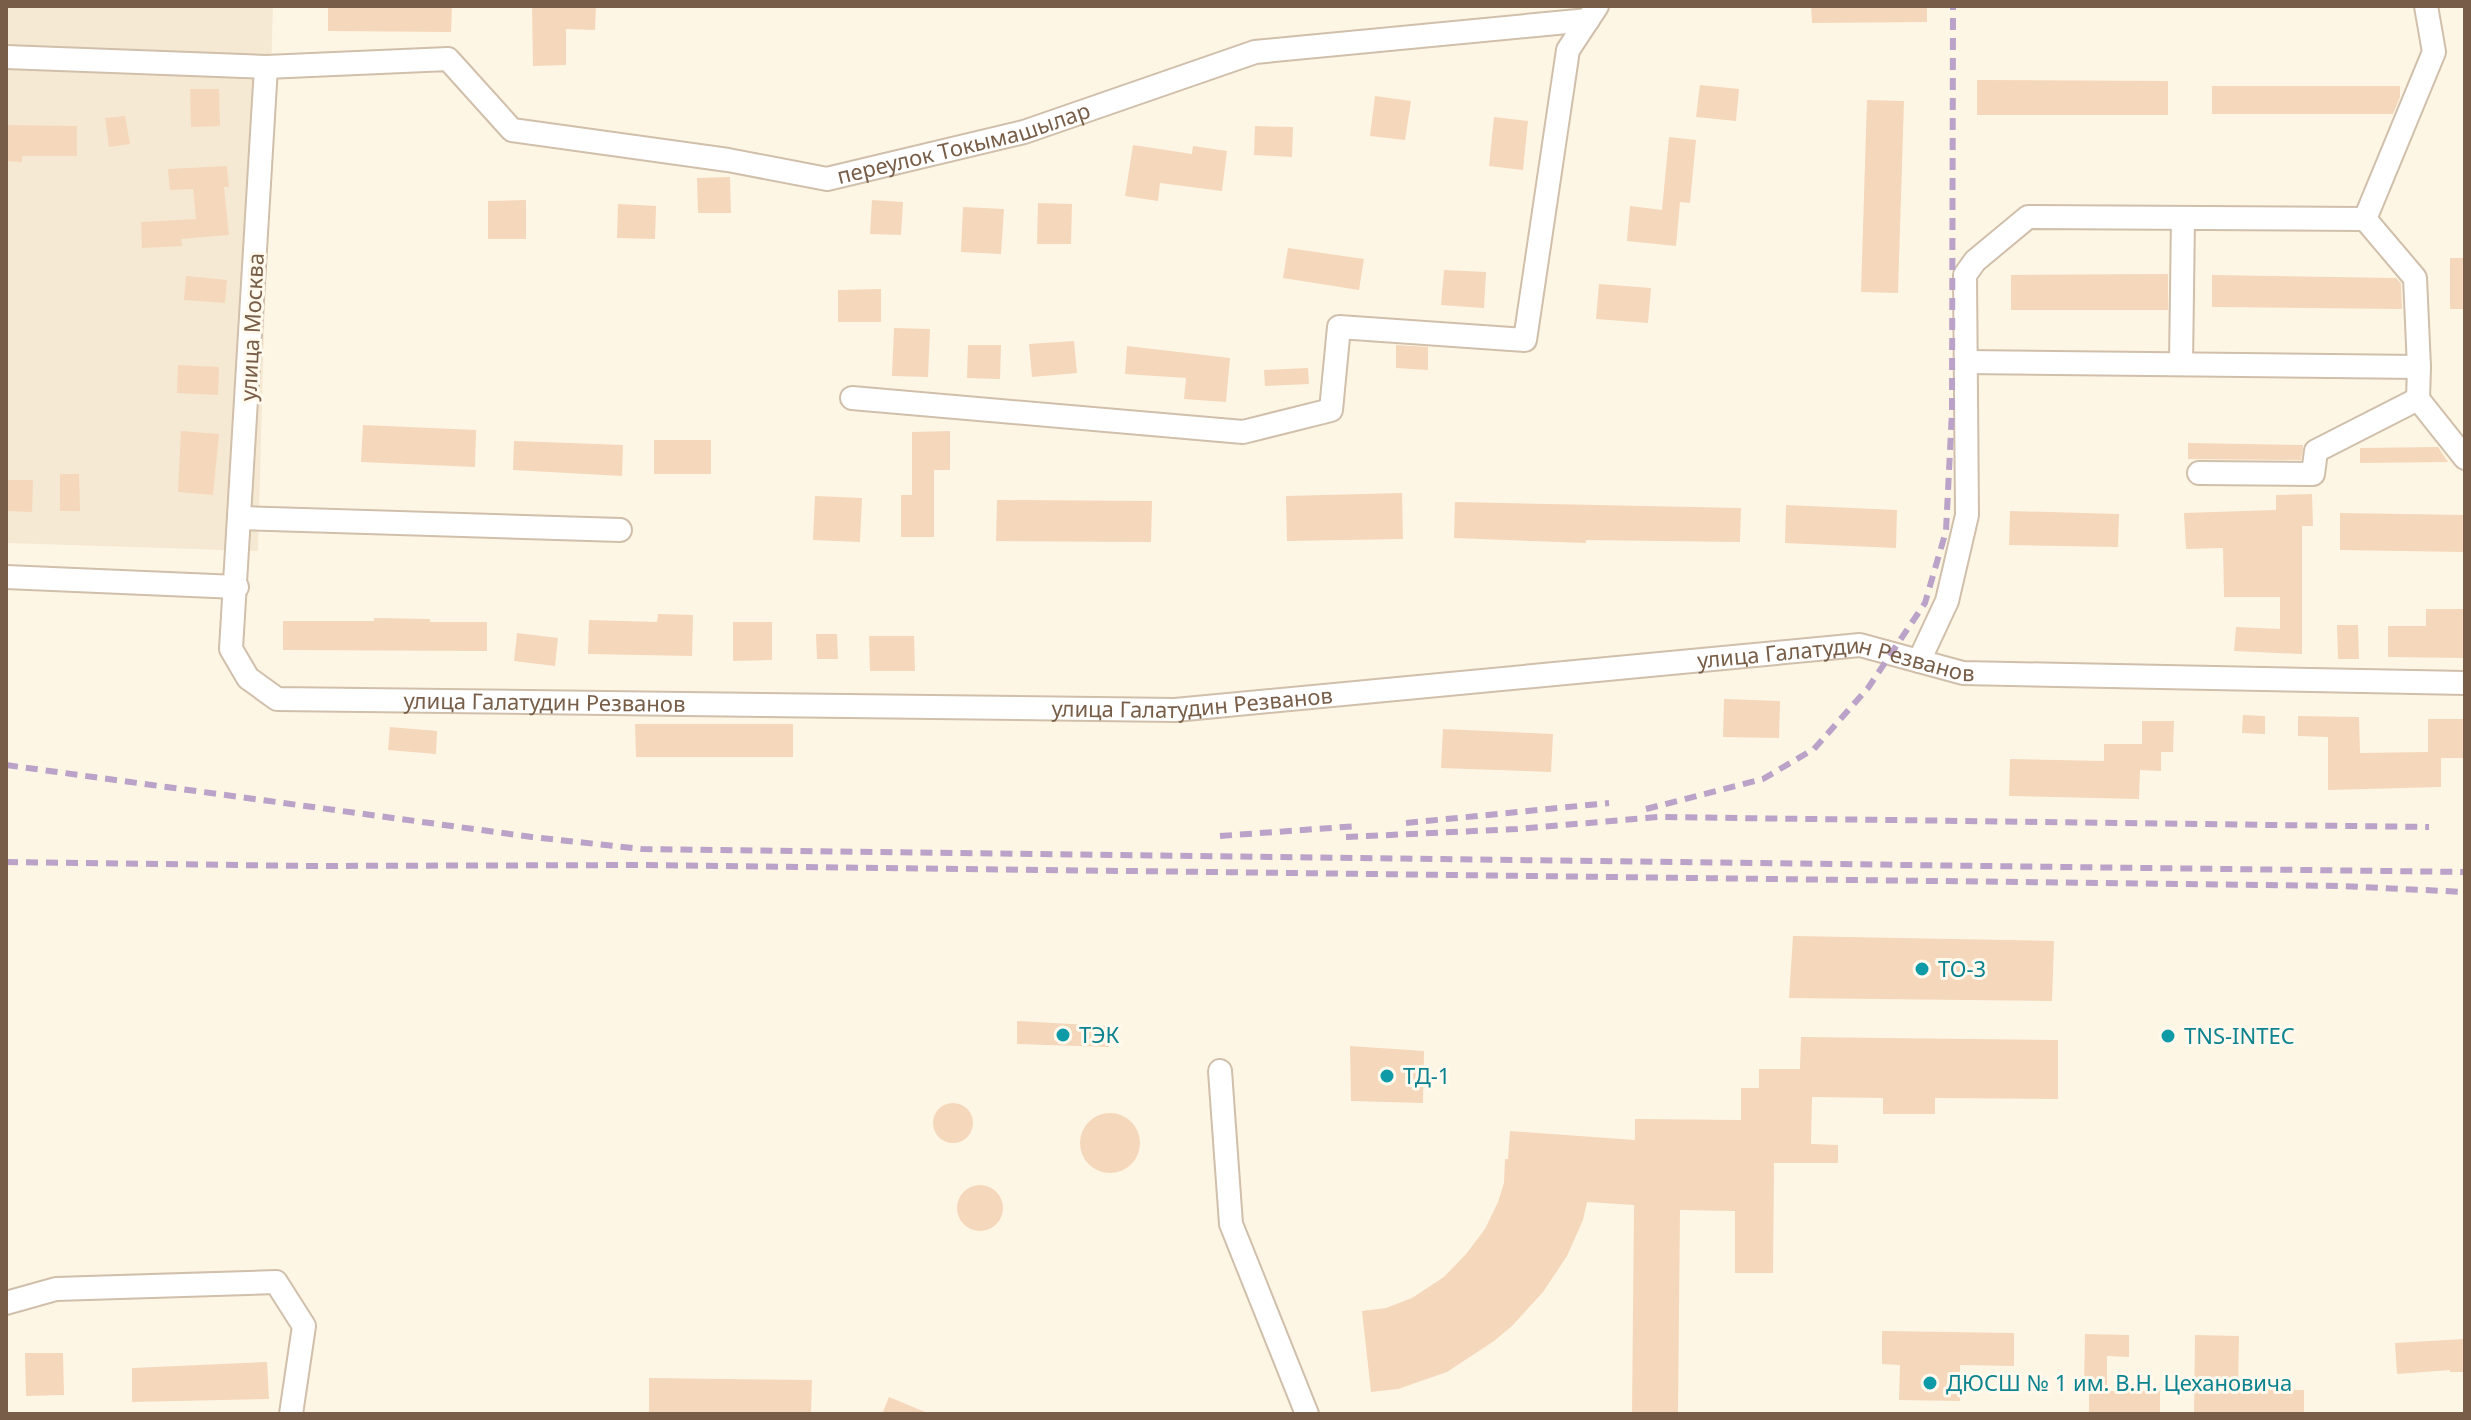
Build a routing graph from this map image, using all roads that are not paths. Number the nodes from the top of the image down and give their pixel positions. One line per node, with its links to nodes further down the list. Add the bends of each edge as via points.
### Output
1 (2426, 6): 6 (street, via 2434,52)
2 (1592, 13): 4 (street, переулок Токымашылар, via 1255,52 1024,132 827,179 512,130 448,59); 10 (street, via 1568,50 1525,340 1339,327 1331,410 1243,432)
3 (6, 57): 4 (street)
4 (266, 67): 14 (street, улица Москва)
5 (2183, 218): 6 (street); 7 (street, via 2028,217 1965,275); 8 (street)
6 (2365, 219): 9 (street, via 2415,278)
7 (1966, 362): 8 (street); 18 (street, via 1967,515 1947,601)
8 (2181, 364): 9 (street)
9 (2419, 367): 11 (street)
10 (852, 398)
11 (2418, 399): 12 (street); 13 (street, via 2316,451 2313,474)
12 (2465, 458)
13 (2199, 473)
14 (241, 518): 15 (street); 17 (street, улица Москва)
15 (620, 530)
16 (6, 577): 17 (street)
17 (237, 587): 18 (street, улица Галатудин Резванов, via 231,649 248,678 277,699 1175,710 1860,645)
18 (1919, 661): 19 (street, улица Галатудин Резванов, via 1963,673)
19 (2465, 683)
20 (1220, 1071): 23 (street, via 1231,1224)
21 (6, 1303): 22 (street, via 56,1289 276,1282 304,1326)
22 (291, 1414)
23 (1307, 1414)

